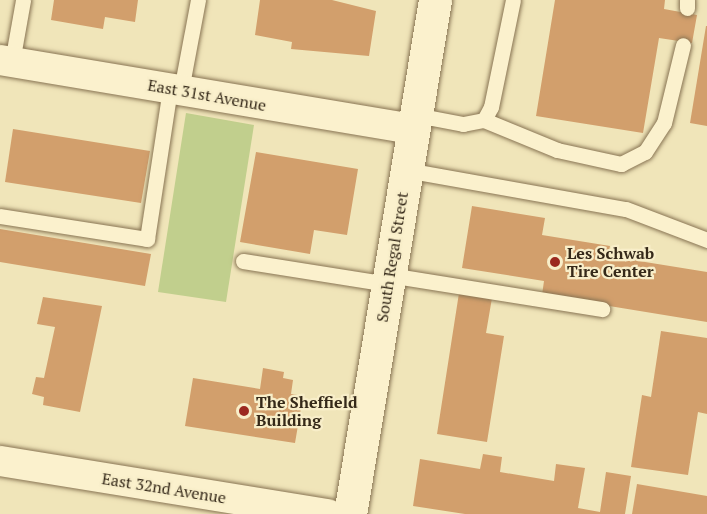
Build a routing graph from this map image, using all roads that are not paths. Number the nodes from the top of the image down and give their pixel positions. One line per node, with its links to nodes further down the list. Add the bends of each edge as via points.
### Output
1 (23, 0): 6 (lane)
2 (198, 0): 7 (lane)
3 (435, 0): 9 (main road, South Regal Street)
4 (513, 0): 8 (lane, via 491,107)
5 (683, 45): 8 (lane, via 664,123 645,152 621,164 557,150)
6 (6, 61): 7 (street, East 31st Avenue)
7 (176, 90): 9 (street, East 31st Avenue); 11 (lane, via 147,239)
8 (484, 120): 9 (lane, via 463,124)
9 (414, 122): 10 (main road, South Regal Street)
10 (406, 170): 12 (lane, via 626,209 667,230); 14 (main road, South Regal Street)
11 (0, 216)
12 (707, 240)
13 (243, 261): 14 (lane)
14 (389, 279): 15 (lane); 18 (main road, South Regal Street)
15 (602, 309)
16 (1, 468): 17 (street, East 32nd Avenue)
17 (328, 514)
18 (350, 514)

